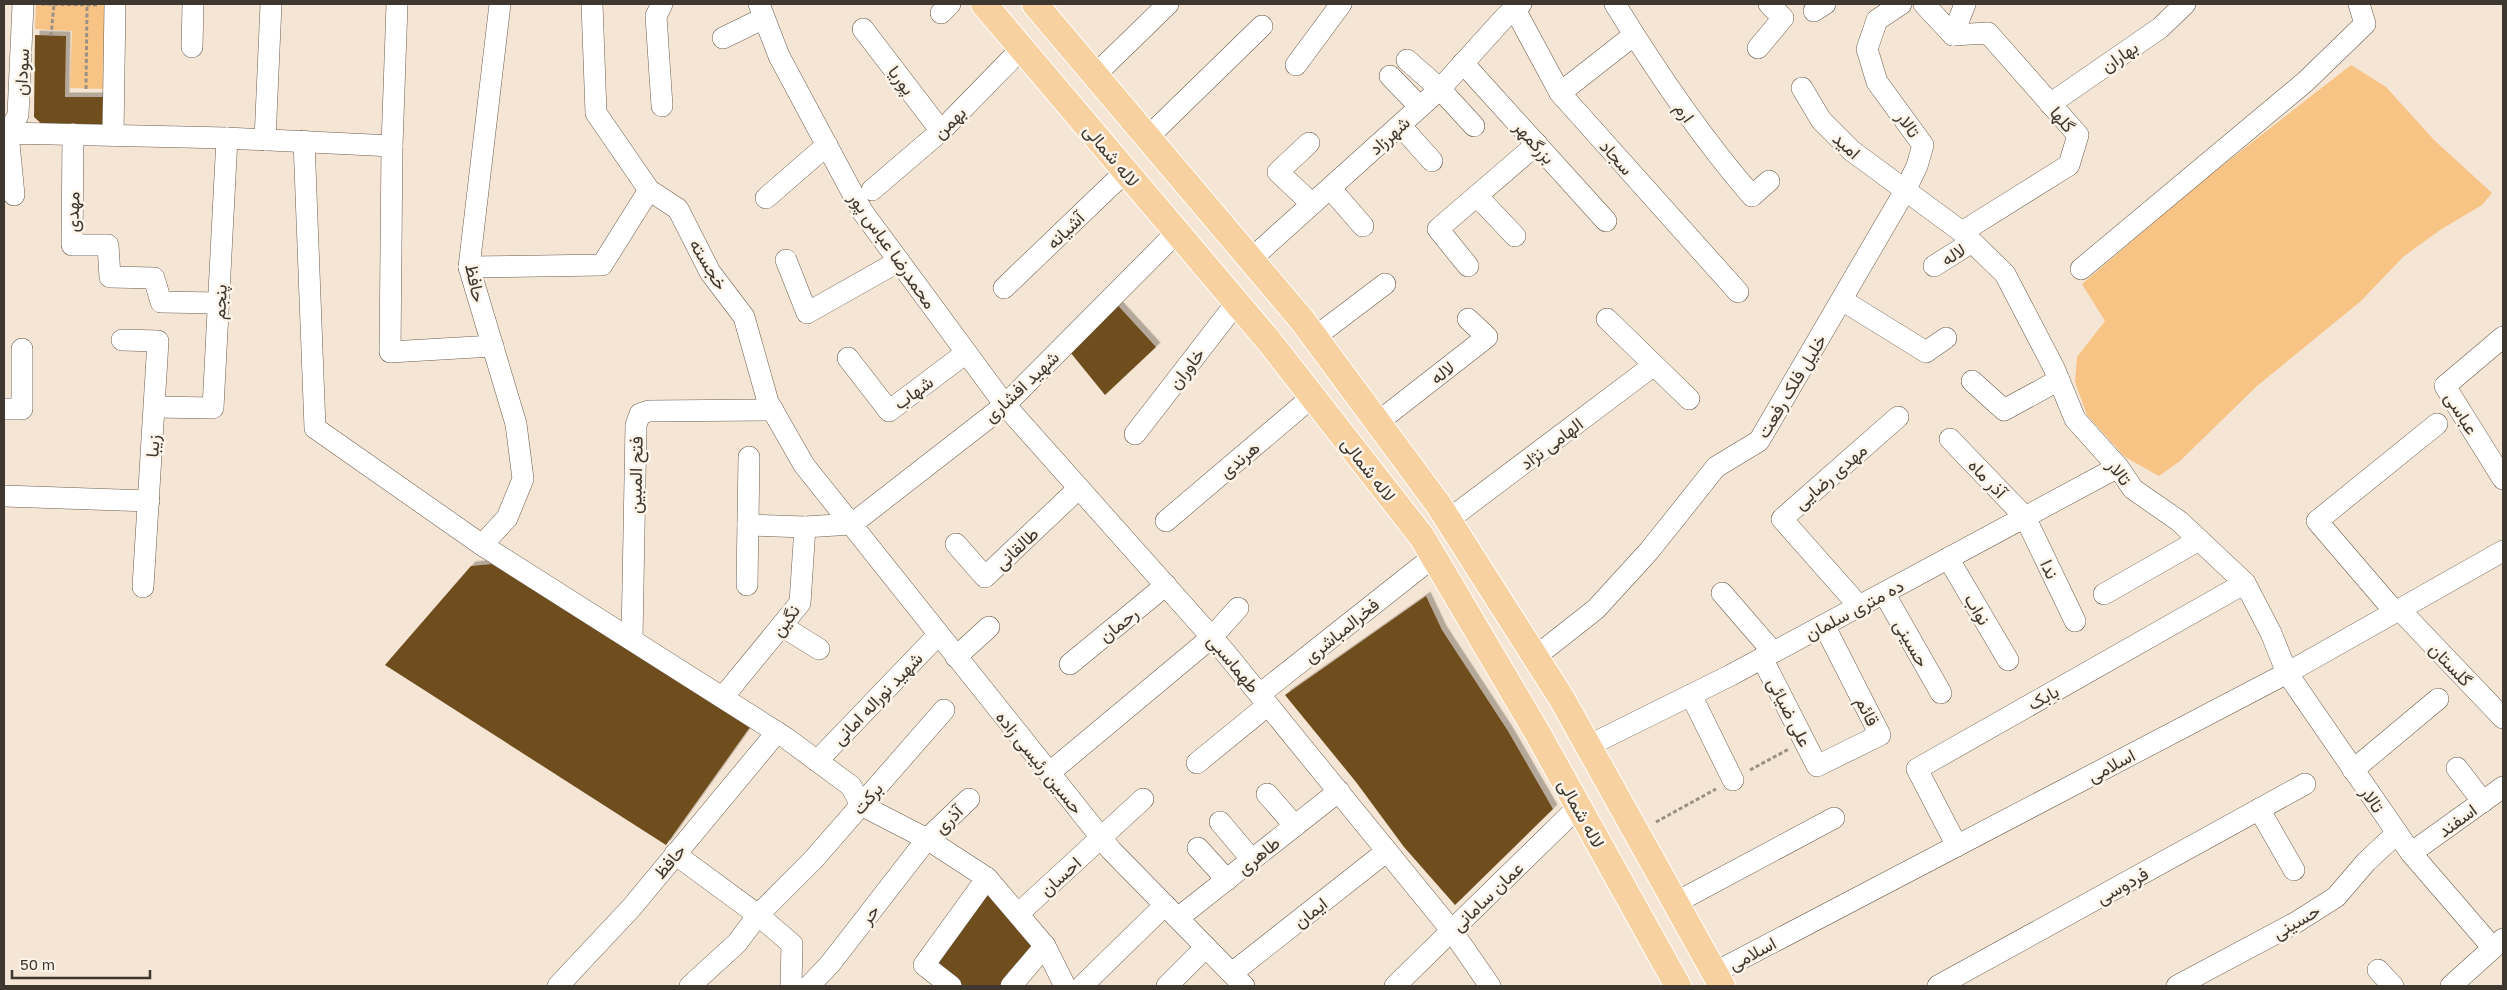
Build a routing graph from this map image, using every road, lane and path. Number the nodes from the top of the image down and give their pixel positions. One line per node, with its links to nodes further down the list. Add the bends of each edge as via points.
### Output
1 (23, 4): 39 (street, سودان)
2 (36, 4): 3 (path)
3 (54, 4): 4 (path); 29 (path)
4 (87, 4): 22 (path); 41 (path)
5 (193, 4): 31 (street)
6 (271, 4): 55 (street)
7 (397, 4): 60 (street)
8 (500, 4): 82 (street, حافظ)
9 (592, 4): 66 (street, خجسته, via 596,113)
10 (662, 4): 45 (street, via 656,16)
11 (984, 4): 32 (main road, لاله شمالی)
12 (1035, 4): 37 (main road, لاله شمالی)
13 (1168, 4): 37 (street)
14 (1341, 4): 36 (street)
15 (1615, 4): 27 (street, ارم)
16 (1769, 4): 33 (street, via 1784,18)
17 (1901, 4): 65 (street, تالار, via 1877,20 1867,49 1877,82 1923,145)
18 (1924, 4): 28 (street)
19 (1966, 4): 28 (street)
20 (2185, 4): 44 (street, بهاران, via 2160,28)
21 (2359, 4): 83 (street, via 2365,24 2305,82)
22 (116, 5): 52 (street)
23 (1515, 6): 35 (street, شهرزاد); 43 (street, سجاد)
24 (761, 11): 30 (street); 59 (street, محمدرضا عباس پور, via 779,56)
25 (1262, 26): 53 (street)
26 (864, 29): 49 (street, پوریا)
27 (1634, 35): 43 (street); 63 (street, ارم, via 1721,161 1752,196)
28 (1953, 35): 44 (street, گلها, via 1988,33)
29 (51, 36)
30 (723, 38)
31 (192, 47)
32 (1022, 48): 49 (street, بهمن); 62 (main road, لاله شمالی)
33 (1758, 48)
34 (1407, 60): 42 (street)
35 (1463, 63): 42 (street, شهرزاد); 58 (street, بزرگمهر)
36 (1296, 65)
37 (1095, 75): 53 (main road, لاله شمالی)
38 (1390, 76): 46 (street)
39 (12, 88): 50 (street, سودان, via 18,115)
40 (1802, 88): 65 (street, امید, via 1821,120 1852,151)
41 (86, 89)
42 (1440, 89): 46 (street, شهرزاد); 48 (street)
43 (1560, 93): 86 (street, سجاد)
44 (2050, 104): 76 (street, گلها, via 2078,135 2069,165)
45 (662, 106)
46 (1420, 106): 47 (street, شهرزاد)
47 (1400, 125): 61 (street); 64 (street, شهرزاد)
48 (1474, 126)
49 (941, 131): 67 (street, بهمن)
50 (6, 133): 51 (street); 68 (street)
51 (74, 134): 52 (street); 89 (street, مهدی, via 72,245 108,245 110,277 154,278 161,302)
52 (113, 135): 54 (street)
53 (1148, 137): 77 (main road, لاله شمالی)
54 (227, 138): 55 (street); 89 (street, پنجم)
55 (264, 140): 56 (street)
56 (304, 141): 60 (street); 130 (street, via 315,428)
57 (1309, 143): 71 (street, via 1278,172)
58 (1537, 144): 69 (street); 72 (street, بزرگمهر)
59 (827, 145): 70 (street); 79 (street, محمدرضا عباس پور, via 862,211)
60 (392, 146): 98 (street, via 390,352)
61 (1432, 161)
62 (1126, 171): 74 (main road, لاله شمالی); 85 (street, آشیانه)
63 (1768, 181)
64 (1330, 188): 71 (street, شهرزاد); 73 (street)
65 (1906, 189): 76 (street, تالار); 87 (street, خلیل فلک رفعت)
66 (649, 190): 82 (street, via 602,265); 110 (street, خجسته, via 678,210 710,272 744,317)
67 (872, 190)
68 (14, 195)
69 (1477, 196): 75 (street); 80 (street, via 1438,229)
70 (766, 198)
71 (1312, 204): 77 (street, شهرزاد)
72 (1606, 221)
73 (1363, 226)
74 (1177, 232): 88 (main road, لاله شمالی); 107 (street, شهید افشاری)
75 (1515, 236)
76 (1967, 237): 81 (street, لاله); 103 (street, تالار, via 2005,274)
77 (1251, 259): 90 (main road, لاله شمالی)
78 (786, 260): 79 (street, via 807,313)
79 (899, 261): 100 (street, محمدرضا عباس پور)
80 (1468, 266)
81 (1934, 266)
82 (469, 267): 98 (street, حافظ)
83 (2081, 269)
84 (1385, 284): 94 (street)
85 (1004, 288)
86 (1738, 292)
87 (1842, 300): 96 (street, via 1926,352); 154 (street, خلیل فلک رفعت, via 1759,441 1716,467 1649,551 1596,609)
88 (1237, 302): 93 (main road, لاله شمالی); 114 (street, خاوران)
89 (218, 303): 108 (street, پنجم, via 213,408)
90 (1293, 308): 93 (main road); 94 (main road, لاله شمالی)
91 (1468, 319): 112 (street, لاله, via 1486,337)
92 (1607, 319): 102 (street)
93 (1260, 330): 105 (main road, لاله شمالی)
94 (1315, 337): 112 (main road, لاله شمالی)
95 (2503, 337): 118 (street, عباسی, via 2445,386)
96 (1946, 338)
97 (122, 340): 108 (street, زیبا, via 158,341)
98 (493, 346): 130 (street, حافظ, via 516,424 523,480 507,518)
99 (22, 349): 109 (street, via 22,409)
100 (966, 353): 101 (street, شهاب, via 889,411); 107 (street, محمدرضا عباس پور)
101 (848, 358)
102 (1654, 365): 106 (street); 123 (street, الهامی نژاد)
103 (2059, 380): 104 (street, via 2004,410); 117 (street, تالار, via 2075,419)
104 (1972, 381)
105 (1312, 397): 124 (street, هرندی); 182 (main road, لاله شمالی, via 1422,537)
106 (1689, 399)
107 (1005, 405): 119 (street, طهماسبی); 125 (street, شهید افشاری)
108 (155, 407): 121 (street, زیبا)
109 (4, 409)
110 (773, 410): 125 (street, خجسته, via 804,465); 150 (street, فتح المبین, via 648,411 640,414 636,425)
111 (1898, 417): 141 (street, مهدی رضایی, via 1782,519)
112 (1378, 422): 123 (main road, لاله شمالی)
113 (2437, 424): 143 (street, گلستان, via 2317,521)
114 (1135, 434)
115 (1950, 439): 122 (street, آذر ماه)
116 (750, 457): 126 (street)
117 (2118, 467): 122 (street, ده متری سلمان); 128 (street, تالار, via 2133,490 2179,521)
118 (2503, 479)
119 (1079, 488): 129 (street, طالقانی, via 985,577); 136 (street, طهماسبی)
120 (4, 496): 121 (street)
121 (149, 501): 137 (street, زیبا)
122 (2025, 517): 132 (street, ده متری سلمان); 144 (street, ندا)
123 (1448, 520): 154 (main road, لاله شمالی)
124 (1166, 521)
125 (852, 524): 127 (street); 148 (street, حسین رئیسی زاده)
126 (748, 526): 127 (street); 135 (street)
127 (805, 527): 146 (street, نگین, via 801,598)
128 (2200, 540): 134 (street, تالار); 140 (street)
129 (956, 544)
130 (482, 546): 150 (street)
131 (2503, 551): 143 (street, اسلامی)
132 (1948, 558): 139 (street, ده متری سلمان); 155 (street, نواب)
133 (1423, 565): 162 (street, فخرالمباشری)
134 (2245, 584): 157 (street, تالار, via 2271,633); 190 (street, بابک, via 1916,769)
135 (747, 585)
136 (1166, 585): 149 (street, طهماسبی); 156 (street, رحمان)
137 (143, 587)
138 (1722, 593): 152 (street, علی ضیائی)
139 (1884, 593): 141 (street, ده متری سلمان); 158 (street, حسینی)
140 (2104, 594)
141 (1859, 606): 145 (street, ده متری سلمان)
142 (1238, 608): 149 (street)
143 (2397, 610): 157 (street, اسلامی); 164 (street, گلستان)
144 (2075, 621)
145 (1824, 625): 152 (street, ده متری سلمان); 169 (street, قائم, via 1880,735)
146 (782, 626): 151 (street); 160 (street, نگین)
147 (989, 627): 153 (street)
148 (938, 635): 153 (street, حسین رئیسی زاده); 167 (street, شهید نوراله امانی)
149 (1212, 637): 162 (street, طهماسبی); 172 (street)
150 (632, 639): 160 (street)
151 (819, 649)
152 (1768, 655): 159 (street, ده متری سلمان); 169 (street, علی ضیائی)
153 (956, 657): 172 (street, حسین رئیسی زاده)
154 (1534, 657): 166 (main road, لاله شمالی)
155 (2008, 660)
156 (1070, 664)
157 (2287, 673): 171 (street, تالار); 190 (street, اسلامی)
158 (1941, 693)
159 (1691, 694): 166 (street, ده متری سلمان); 173 (street)
160 (723, 697): 165 (street)
161 (2438, 699): 171 (street)
162 (1264, 700): 168 (street, فخرالمباشری); 176 (street, طهماسبی)
163 (944, 710): 181 (street, برکت)
164 (2503, 718)
165 (777, 732): 167 (street); 193 (street, حافظ)
166 (1588, 746): 199 (main road, لاله شمالی)
167 (817, 761): 181 (street, via 851,786)
168 (1197, 763)
169 (1817, 766)
170 (2457, 768): 180 (street)
171 (2354, 770): 187 (street, تالار)
172 (1049, 773): 188 (street, حسین رئیسی زاده)
173 (1733, 780)
174 (2305, 784): 183 (street, فردوسی)
175 (2503, 787): 180 (street, اسفند)
176 (1338, 791): 186 (street, طاهری); 192 (street, طهماسبی)
177 (1267, 794): 186 (street)
178 (969, 799): 189 (street, آذری)
179 (1143, 799): 188 (street, احسان)
180 (2483, 802): 194 (street, اسفند)
181 (861, 805): 189 (street); 202 (street, برکت)
182 (1578, 807): 203 (street, عمان سامانی); 222 (main road, لاله شمالی)
183 (2259, 810): 196 (street); 223 (street, فردوسی)
184 (1834, 818): 199 (street)
185 (1220, 822): 195 (street)
186 (1295, 826): 195 (street, طاهری)
187 (2397, 833): 194 (street, تالار); 208 (street, حسینی, via 2336,897)
188 (1101, 838): 200 (street, حسین رئیسی زاده); 201 (street, احسان)
189 (927, 839): 197 (street); 214 (street, حر, via 830,964)
190 (1956, 846): 210 (street, اسلامی)
191 (1198, 848): 198 (street)
192 (1387, 851): 203 (street, طهماسبی); 209 (street, ایمان)
193 (675, 854): 202 (street); 211 (street, حافظ, via 632,907)
194 (2411, 854): 204 (street, تالار)
195 (1252, 860): 198 (street, طاهری)
196 (2294, 870)
197 (986, 878): 201 (street); 215 (street, via 924,965)
198 (1227, 880): 200 (street, طاهری)
199 (1676, 903): 210 (main road, لاله شمالی)
200 (1171, 912): 206 (street, حسین رئیسی زاده); 218 (street, طاهری)
201 (1018, 914): 205 (street)
202 (758, 916): 212 (street, برکت, via 737,942); 213 (street, via 792,944)
203 (1452, 931): 220 (street, عمان سامانی); 221 (street, طهماسبی)
204 (2498, 944): 226 (street)
205 (1045, 946): 216 (street); 217 (street)
206 (1206, 947): 209 (street, حسین رئیسی زاده); 219 (street)
207 (2378, 970): 225 (street)
208 (2212, 978): 224 (street, حسینی)
209 (1238, 980)
210 (1718, 980)
211 (558, 986)
212 (690, 986)
213 (791, 986)
214 (809, 986)
215 (951, 986)
216 (1011, 986)
217 (1065, 986)
218 (1082, 986)
219 (1167, 986)
220 (1395, 986)
221 (1490, 986)
222 (1678, 986)
223 (1938, 986)
224 (2177, 986)
225 (2393, 986)
226 (2451, 986)

